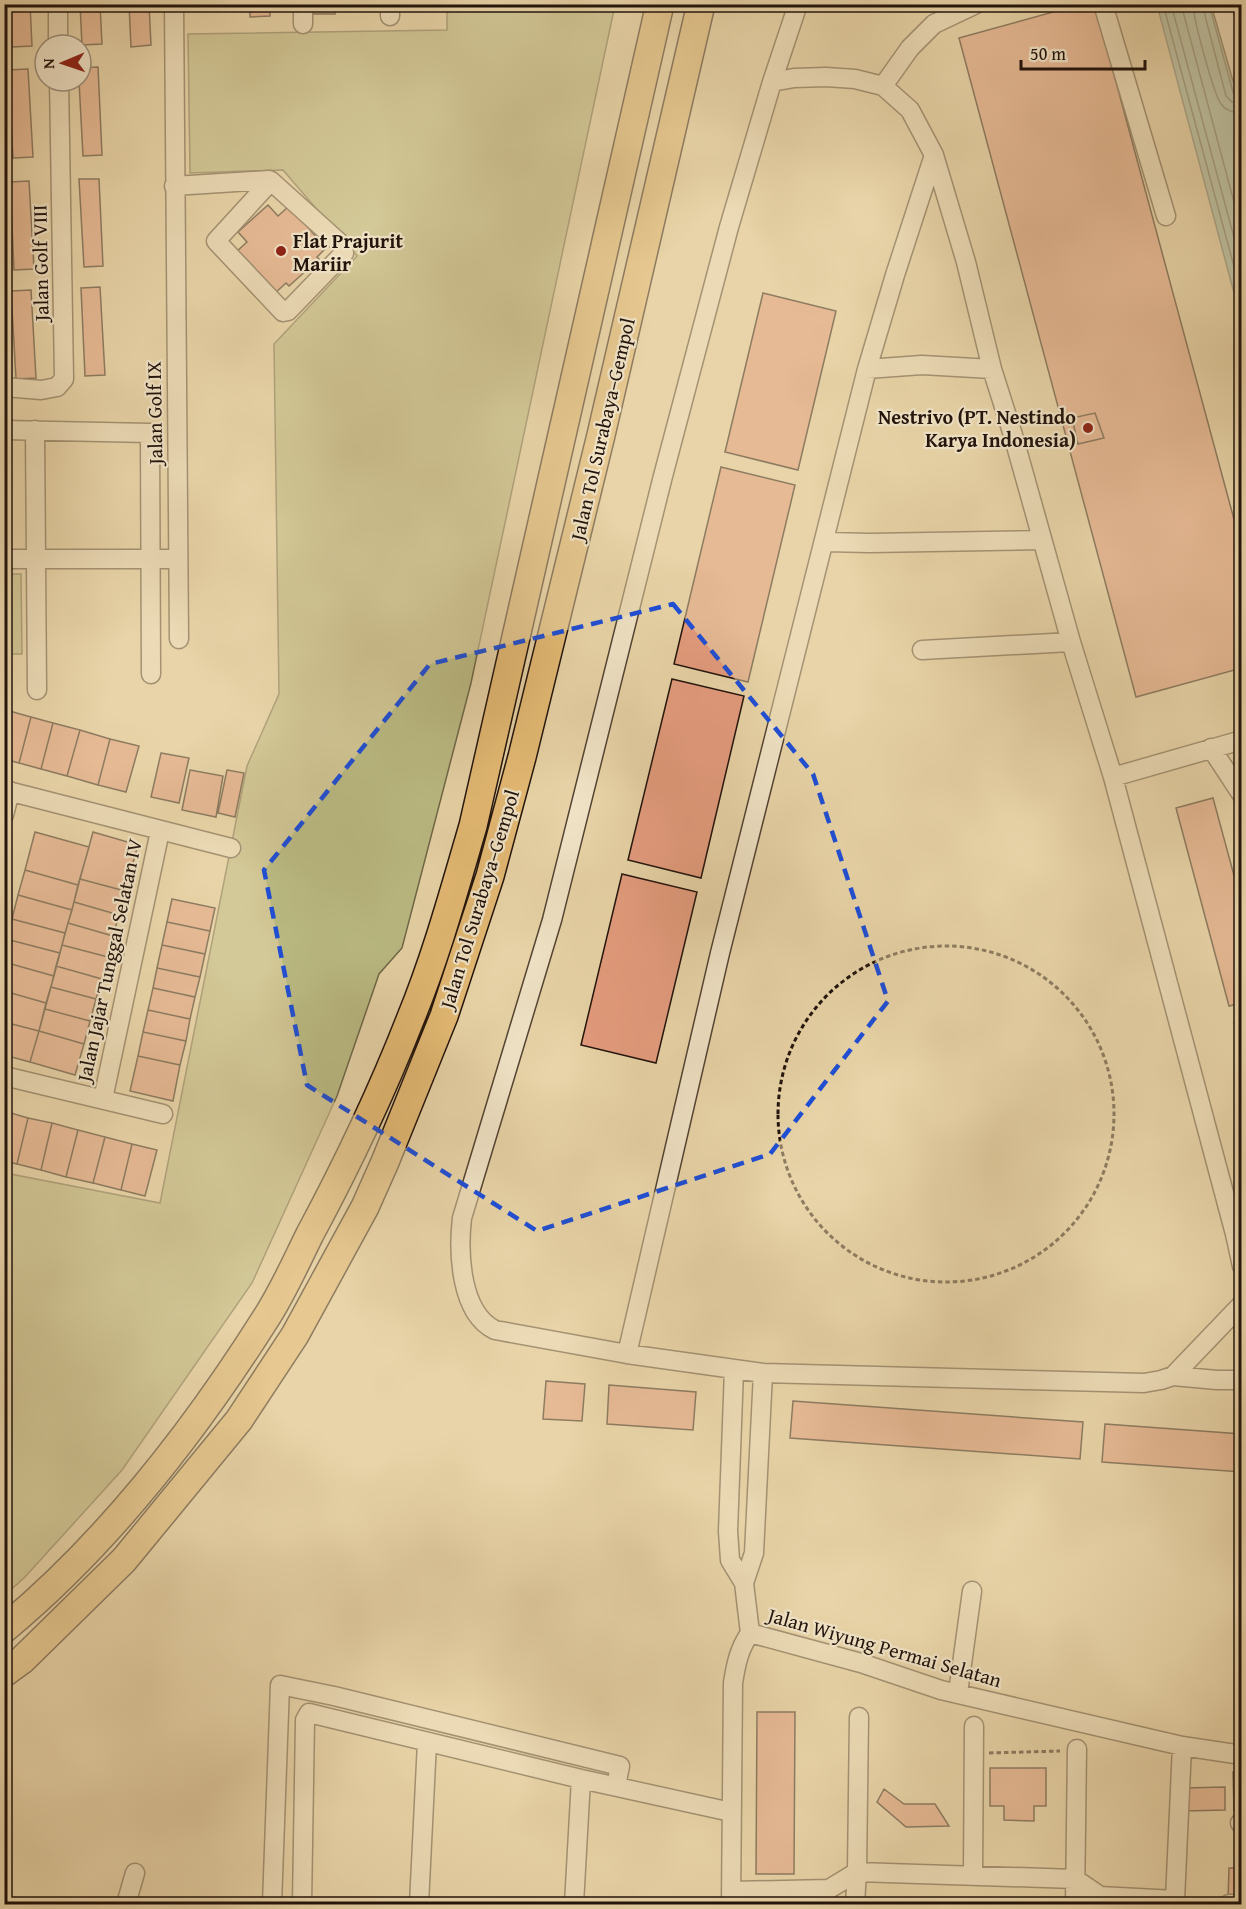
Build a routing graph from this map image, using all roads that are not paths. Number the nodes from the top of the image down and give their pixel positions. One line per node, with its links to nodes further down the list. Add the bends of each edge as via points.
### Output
1 (58, 4): 12 (street)
2 (174, 4): 20 (street, Jalan Golf IX)
3 (303, 4): 11 (street)
4 (701, 4): 15 (highway, Jalan Tol Surabaya–Gempol)
5 (708, 4): 15 (highway)
6 (798, 4): 14 (street)
7 (976, 4): 16 (street, via 934,24 910,48)
8 (1103, 4): 21 (street)
9 (1221, 4): 13 (street)
10 (659, 8): 58 (highway, Jalan Tol Surabaya–Gempol, via 473,826 411,1019 345,1167 267,1317 185,1437 139,1494 89,1549)
11 (303, 24)
12 (58, 33)
13 (1242, 77)
14 (772, 82): 16 (street, via 826,77); 51 (street, via 663,477 552,920 462,1218 459,1242 461,1271 477,1316 485,1325)
15 (683, 84): 60 (highway, Jalan Tol Surabaya–Gempol, via 587,492 493,865 444,1016 385,1162 295,1335 239,1420 124,1560)
16 (883, 86): 18 (street, via 910,110)
17 (59, 93): 24 (street, Jalan Golf VIII, via 64,379 57,387 41,390)
18 (934, 155): 22 (street); 23 (street)
19 (271, 181): 19 (street, via 344,249 283,312 216,241); 20 (street)
20 (174, 186): 32 (street, Jalan Golf IX)
21 (1166, 216)
22 (867, 369): 23 (street, via 922,365); 28 (street)
23 (992, 369): 27 (street)
24 (4, 387)
25 (4, 430): 26 (street)
26 (35, 430): 30 (street); 31 (street, via 150,433)
27 (1042, 540): 28 (street); 34 (street)
28 (825, 542): 51 (street, via 720,953)
29 (4, 559): 30 (street)
30 (36, 559): 31 (street); 37 (street)
31 (150, 559): 32 (street); 36 (street)
32 (178, 559): 33 (street, Jalan Golf IX)
33 (179, 639)
34 (1071, 642): 35 (street); 40 (street)
35 (922, 650)
36 (151, 674)
37 (36, 690)
38 (1242, 740): 39 (street)
39 (1211, 748): 40 (street); 42 (street)
40 (1113, 777): 49 (street)
41 (7, 791): 43 (street); 44 (street, Jalan Jajar Tunggal Selatan IV)
42 (1242, 795)
43 (4, 815)
44 (160, 831): 45 (street, Jalan Jajar Tunggal Selatan IV); 47 (street, Jalan Jajar Tunggal Selatan IV)
45 (231, 848)
46 (4, 1076): 47 (street)
47 (103, 1099): 48 (street)
48 (163, 1114)
49 (1242, 1266)
50 (1242, 1304): 54 (street)
51 (627, 1354): 52 (street)
52 (734, 1370): 53 (street); 56 (street, via 728,1531 730,1560)
53 (762, 1373): 54 (street, via 1144,1383); 56 (street, via 754,1553)
54 (1173, 1376): 55 (street)
55 (1242, 1380)
56 (744, 1583): 59 (street)
57 (972, 1591): 61 (street)
58 (4, 1629)
59 (750, 1633): 61 (street, Jalan Wiyung Permai Selatan); 70 (street, Jalan Wiyung Permai Selatan, via 737,1659 733,1683)
60 (4, 1673)
61 (958, 1694): 65 (street, Jalan Wiyung Permai Selatan)
62 (860, 1717): 71 (street)
63 (974, 1726): 73 (street)
64 (427, 1742): 68 (street); 83 (street, via 312,1713 305,1717); 84 (street)
65 (1182, 1746): 67 (street, Jalan Wiyung Permai Selatan); 78 (street)
66 (1077, 1750): 74 (street)
67 (1242, 1755)
68 (580, 1779): 69 (street); 85 (street)
69 (616, 1786): 70 (street); 82 (street, via 620,1766 280,1684)
70 (731, 1812): 76 (street, Jalan Wiyung Permai Selatan)
71 (857, 1872): 73 (street); 75 (street); 87 (street)
72 (135, 1873): 81 (street)
73 (973, 1874): 74 (street)
74 (1075, 1879): 77 (street); 88 (street)
75 (829, 1889): 76 (street); 86 (street)
76 (732, 1898)
77 (1096, 1900): 78 (street)
78 (1175, 1902)
79 (1229, 1904): 80 (street)
80 (1242, 1904)
81 (126, 1905)
82 (272, 1905)
83 (302, 1905)
84 (419, 1905)
85 (574, 1905)
86 (846, 1905)
87 (855, 1905)
88 (1075, 1905)

